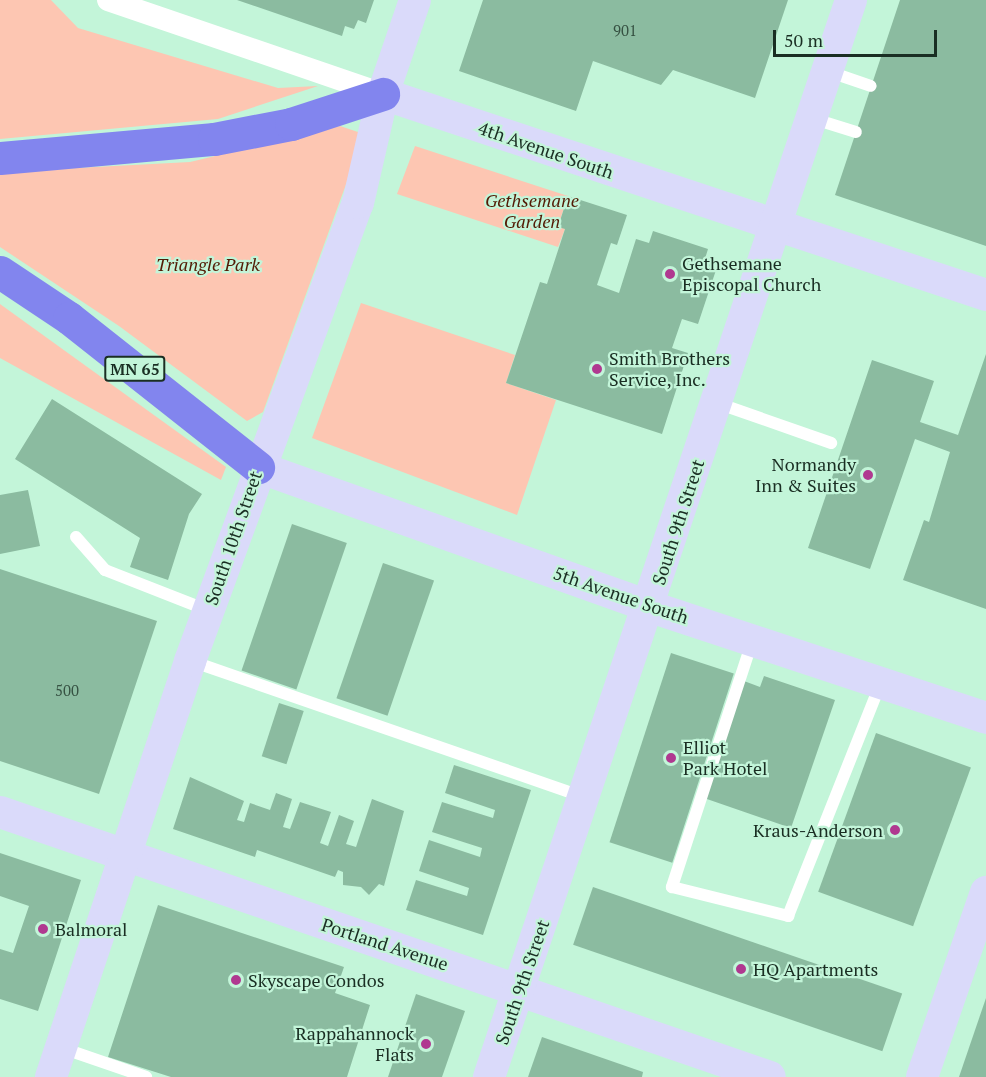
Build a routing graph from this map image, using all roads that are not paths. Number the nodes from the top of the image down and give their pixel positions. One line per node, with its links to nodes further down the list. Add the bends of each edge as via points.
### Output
1 (108, 0): 6 (street, 4th Avenue South)
2 (415, 0): 6 (street, South 10th Street)
3 (852, 0): 4 (street, South 9th Street)
4 (827, 71): 5 (lane); 7 (street, South 9th Street)
5 (872, 86)
6 (383, 94): 9 (highway, via 291,124 214,139); 10 (street, 4th Avenue South); 15 (street, South 10th Street, via 358,203)
7 (811, 118): 8 (lane); 10 (street, South 9th Street)
8 (856, 132)
9 (0, 158)
10 (774, 227): 12 (street, 4th Avenue South); 13 (street, South 9th Street)
11 (0, 272): 15 (highway, MN 65, via 69,318)
12 (986, 295)
13 (717, 403): 14 (lane); 17 (street, South 9th Street)
14 (831, 443)
15 (258, 467): 17 (street, 5th Avenue South); 18 (street, South 10th Street)
16 (76, 537): 18 (lane, via 105,570)
17 (651, 607): 19 (street, 5th Avenue South); 23 (street, South 9th Street)
18 (208, 611): 20 (street, South 10th Street)
19 (753, 638): 21 (street, 5th Avenue South); 21 (lane, via 672,887 788,916)
20 (190, 661): 23 (lane); 25 (street, South 10th Street)
21 (881, 682): 22 (street, 5th Avenue South)
22 (986, 717)
23 (586, 798): 27 (street, South 9th Street)
24 (0, 812): 25 (street, Portland Avenue)
25 (122, 855): 27 (street, Portland Avenue); 28 (street, South 10th Street)
26 (986, 892): 34 (street)
27 (520, 988): 29 (street, Portland Avenue); 32 (street, South 9th Street)
28 (61, 1047): 30 (street, South 10th Street); 31 (lane)
29 (715, 1068): 33 (street, Portland Avenue)
30 (51, 1077)
31 (146, 1077)
32 (489, 1077)
33 (770, 1077)
34 (922, 1077)

